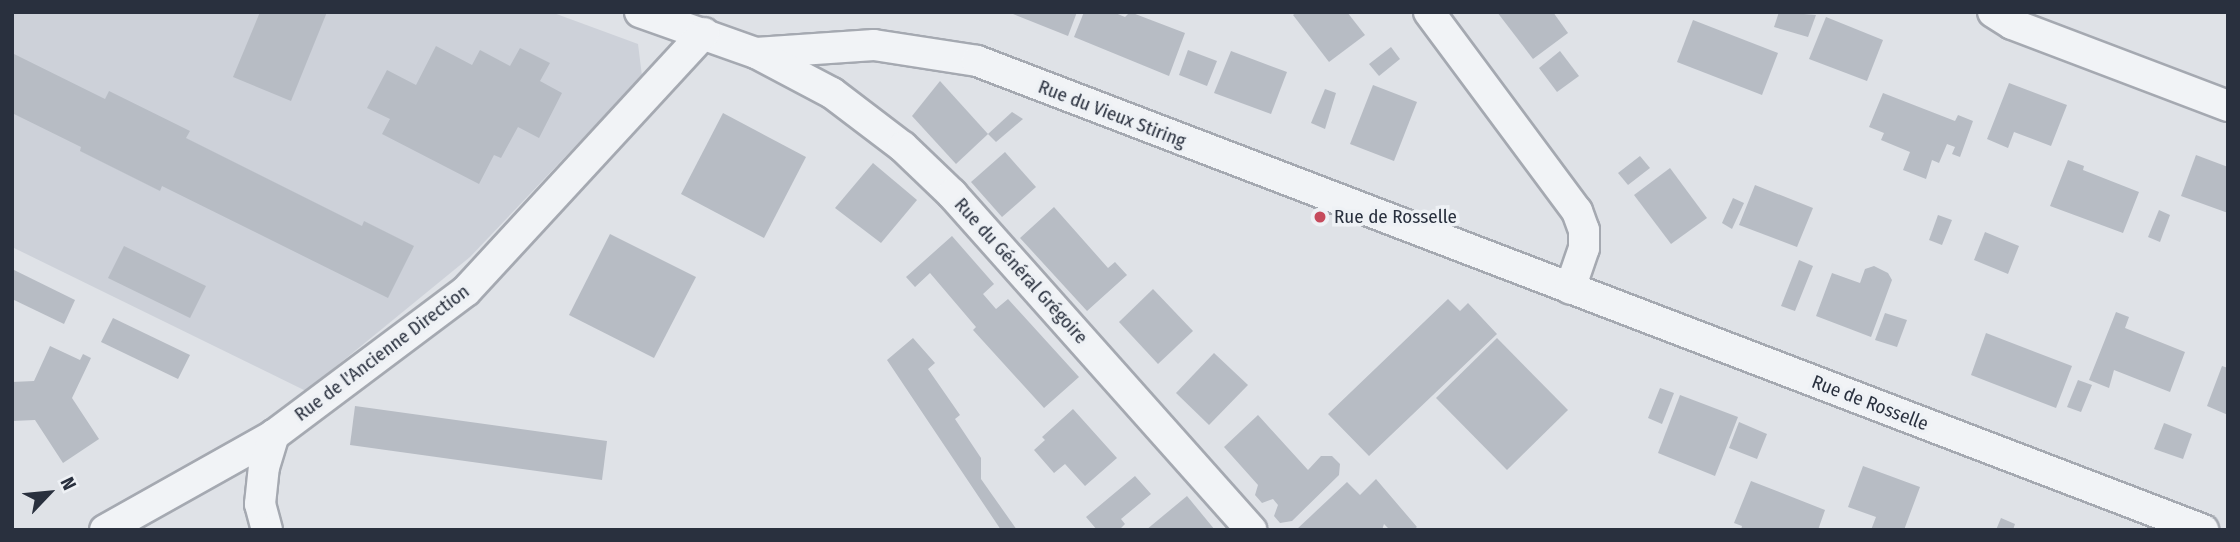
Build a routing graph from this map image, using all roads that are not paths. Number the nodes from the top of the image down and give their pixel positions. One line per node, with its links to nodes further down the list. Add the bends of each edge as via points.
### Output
1 (640, 12): 4 (street, Rue du Vieux Stiring)
2 (1429, 12): 7 (street, via 1577,211 1584,248)
3 (1993, 12): 6 (street, via 2012,24)
4 (704, 33): 5 (street, Rue du Vieux Stiring); 8 (street, Rue de l'Ancienne Direction, via 466,291)
5 (756, 53): 7 (street, Rue du Vieux Stiring, via 874,45 977,61); 11 (street, Rue du Général Grégoire, via 832,93 913,156)
6 (2228, 106)
7 (1570, 289): 12 (street, Rue de Rosselle)
8 (274, 435): 9 (street, Rue de l'Ancienne Direction); 10 (street, via 260,504)
9 (105, 530)
10 (267, 530)
11 (1251, 530)
12 (2203, 530)

